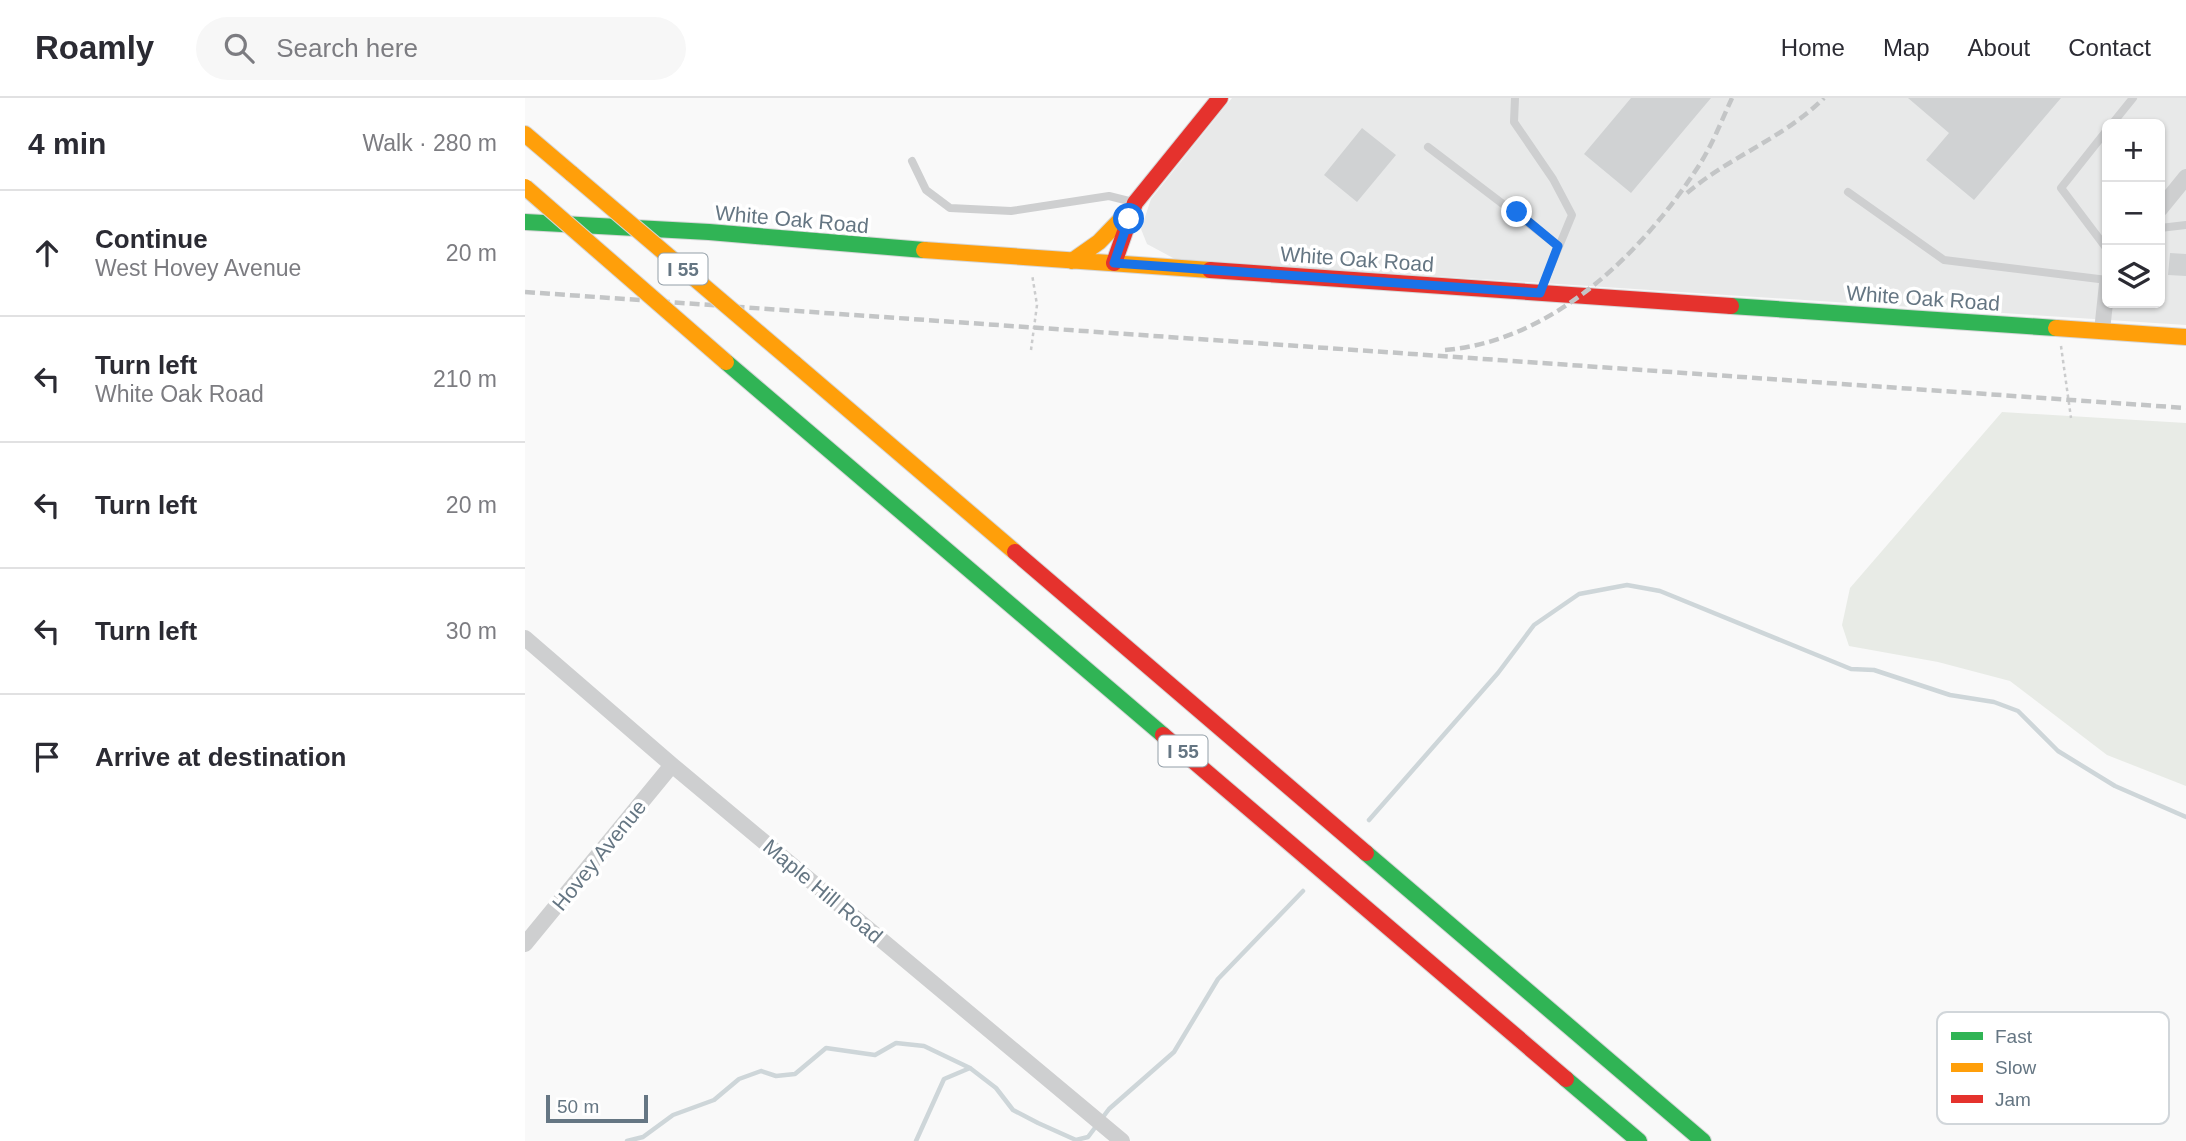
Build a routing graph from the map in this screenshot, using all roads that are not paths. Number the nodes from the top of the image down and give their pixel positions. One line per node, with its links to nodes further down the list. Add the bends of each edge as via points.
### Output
1 (1220, 98): 13 (main road)
2 (1515, 98): 18 (lane, via 1514,122 1572,215)
3 (2133, 98): 4 (lane)
4 (2116, 119)
5 (525, 134): 31 (main road, I 55, bridge)
6 (2102, 136): 17 (lane, via 2061,188)
7 (1428, 147): 18 (lane)
8 (912, 161): 13 (lane, via 926,190 950,208 1011,211 1109,196)
9 (2186, 177): 12 (street)
10 (525, 187): 30 (main road, I 55, bridge)
11 (1848, 192): 21 (lane, via 1944,260)
12 (2165, 203)
13 (1135, 205): 19 (main road, via 1099,242); 20 (main road)
14 (525, 222): 19 (main road, White Oak Road)
15 (2186, 225): 16 (lane)
16 (2165, 227)
17 (2104, 245)
18 (1558, 246): 22 (lane)
19 (1072, 261): 20 (main road, White Oak Road)
20 (1114, 263): 22 (main road, White Oak Road)
21 (2102, 281)
22 (1540, 293): 24 (main road, White Oak Road)
23 (2104, 308): 24 (street)
24 (2102, 331): 25 (main road, White Oak Road)
25 (2186, 337)
26 (525, 638): 27 (street, Maple Hill Road)
27 (673, 765): 28 (street, Hovey Avenue); 29 (street, Maple Hill Road)
28 (525, 944)
29 (1122, 1141)
30 (1639, 1141)
31 (1703, 1141)

